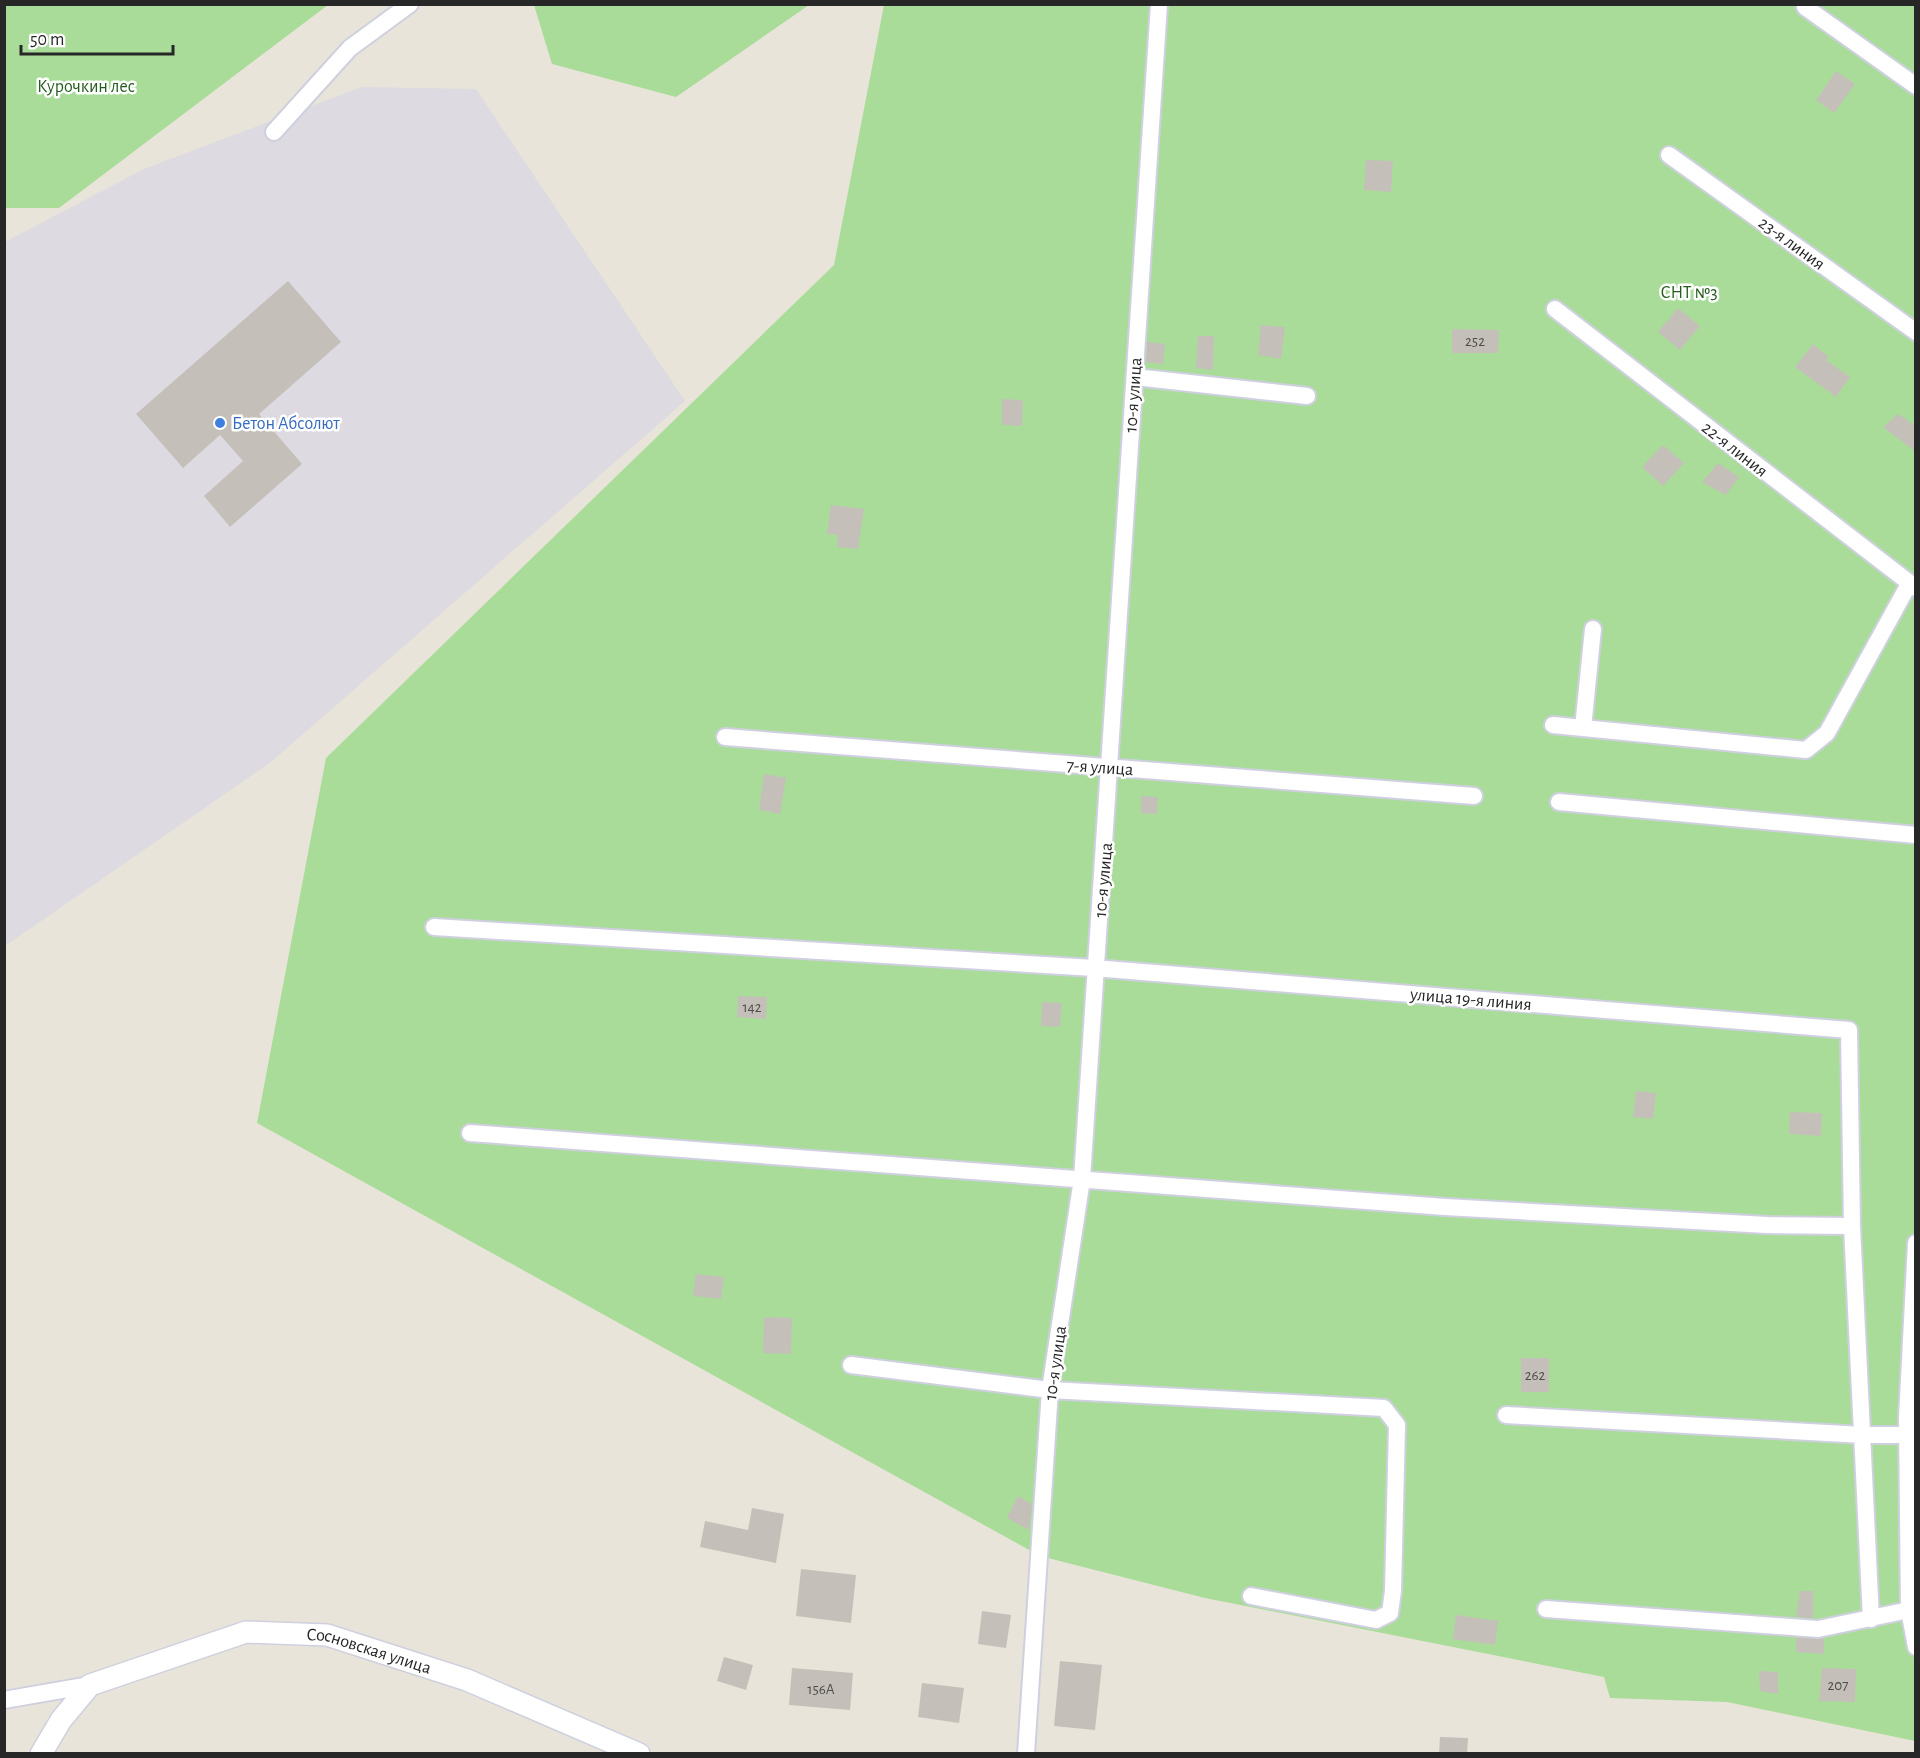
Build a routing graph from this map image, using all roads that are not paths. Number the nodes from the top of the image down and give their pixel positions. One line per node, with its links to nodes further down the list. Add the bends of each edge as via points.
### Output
1 (410, 4): 5 (street, via 350,48)
2 (1159, 4): 9 (street, 10-я улица)
3 (1805, 7): 4 (street)
4 (1916, 86)
5 (274, 132)
6 (1669, 155): 8 (street, 23-я линия)
7 (1555, 309): 11 (street, 22-я линия)
8 (1916, 332)
9 (1135, 376): 10 (street); 16 (street, 10-я улица)
10 (1307, 396)
11 (1912, 586): 14 (street, via 1827,733 1806,750)
12 (1593, 629): 14 (street)
13 (1554, 725): 14 (street)
14 (1582, 728)
15 (725, 737): 16 (street, 7-я улица)
16 (1110, 768): 17 (street, 7-я улица); 21 (street, 10-я улица)
17 (1474, 796)
18 (1559, 802): 19 (street)
19 (1916, 835)
20 (434, 927): 21 (street, улица 19-я линия)
21 (1094, 968): 23 (street, 10-я улица); 24 (street, улица 19-я линия, via 1848,1030)
22 (470, 1132): 23 (street)
23 (1082, 1179): 24 (street, via 1445,1207); 27 (street, 10-я улица)
24 (1852, 1226): 30 (street)
25 (1916, 1243): 29 (street)
26 (851, 1365): 27 (street)
27 (1050, 1390): 32 (street, via 1384,1408 1397,1425 1390,1613 1376,1620); 41 (street, 10-я улица)
28 (1506, 1415): 30 (street)
29 (1911, 1417): 31 (street)
30 (1863, 1435): 31 (street); 35 (street)
31 (1907, 1435): 34 (street)
32 (1251, 1596)
33 (1546, 1609): 35 (street, via 1818,1629)
34 (1912, 1610): 35 (street); 36 (street)
35 (1871, 1618)
36 (1916, 1647)
37 (90, 1685): 38 (street); 39 (street, via 61,1720); 40 (street, Сосновская улица, via 246,1632 327,1635 467,1680)
38 (4, 1700)
39 (41, 1754)
40 (639, 1754)
41 (1026, 1754)

